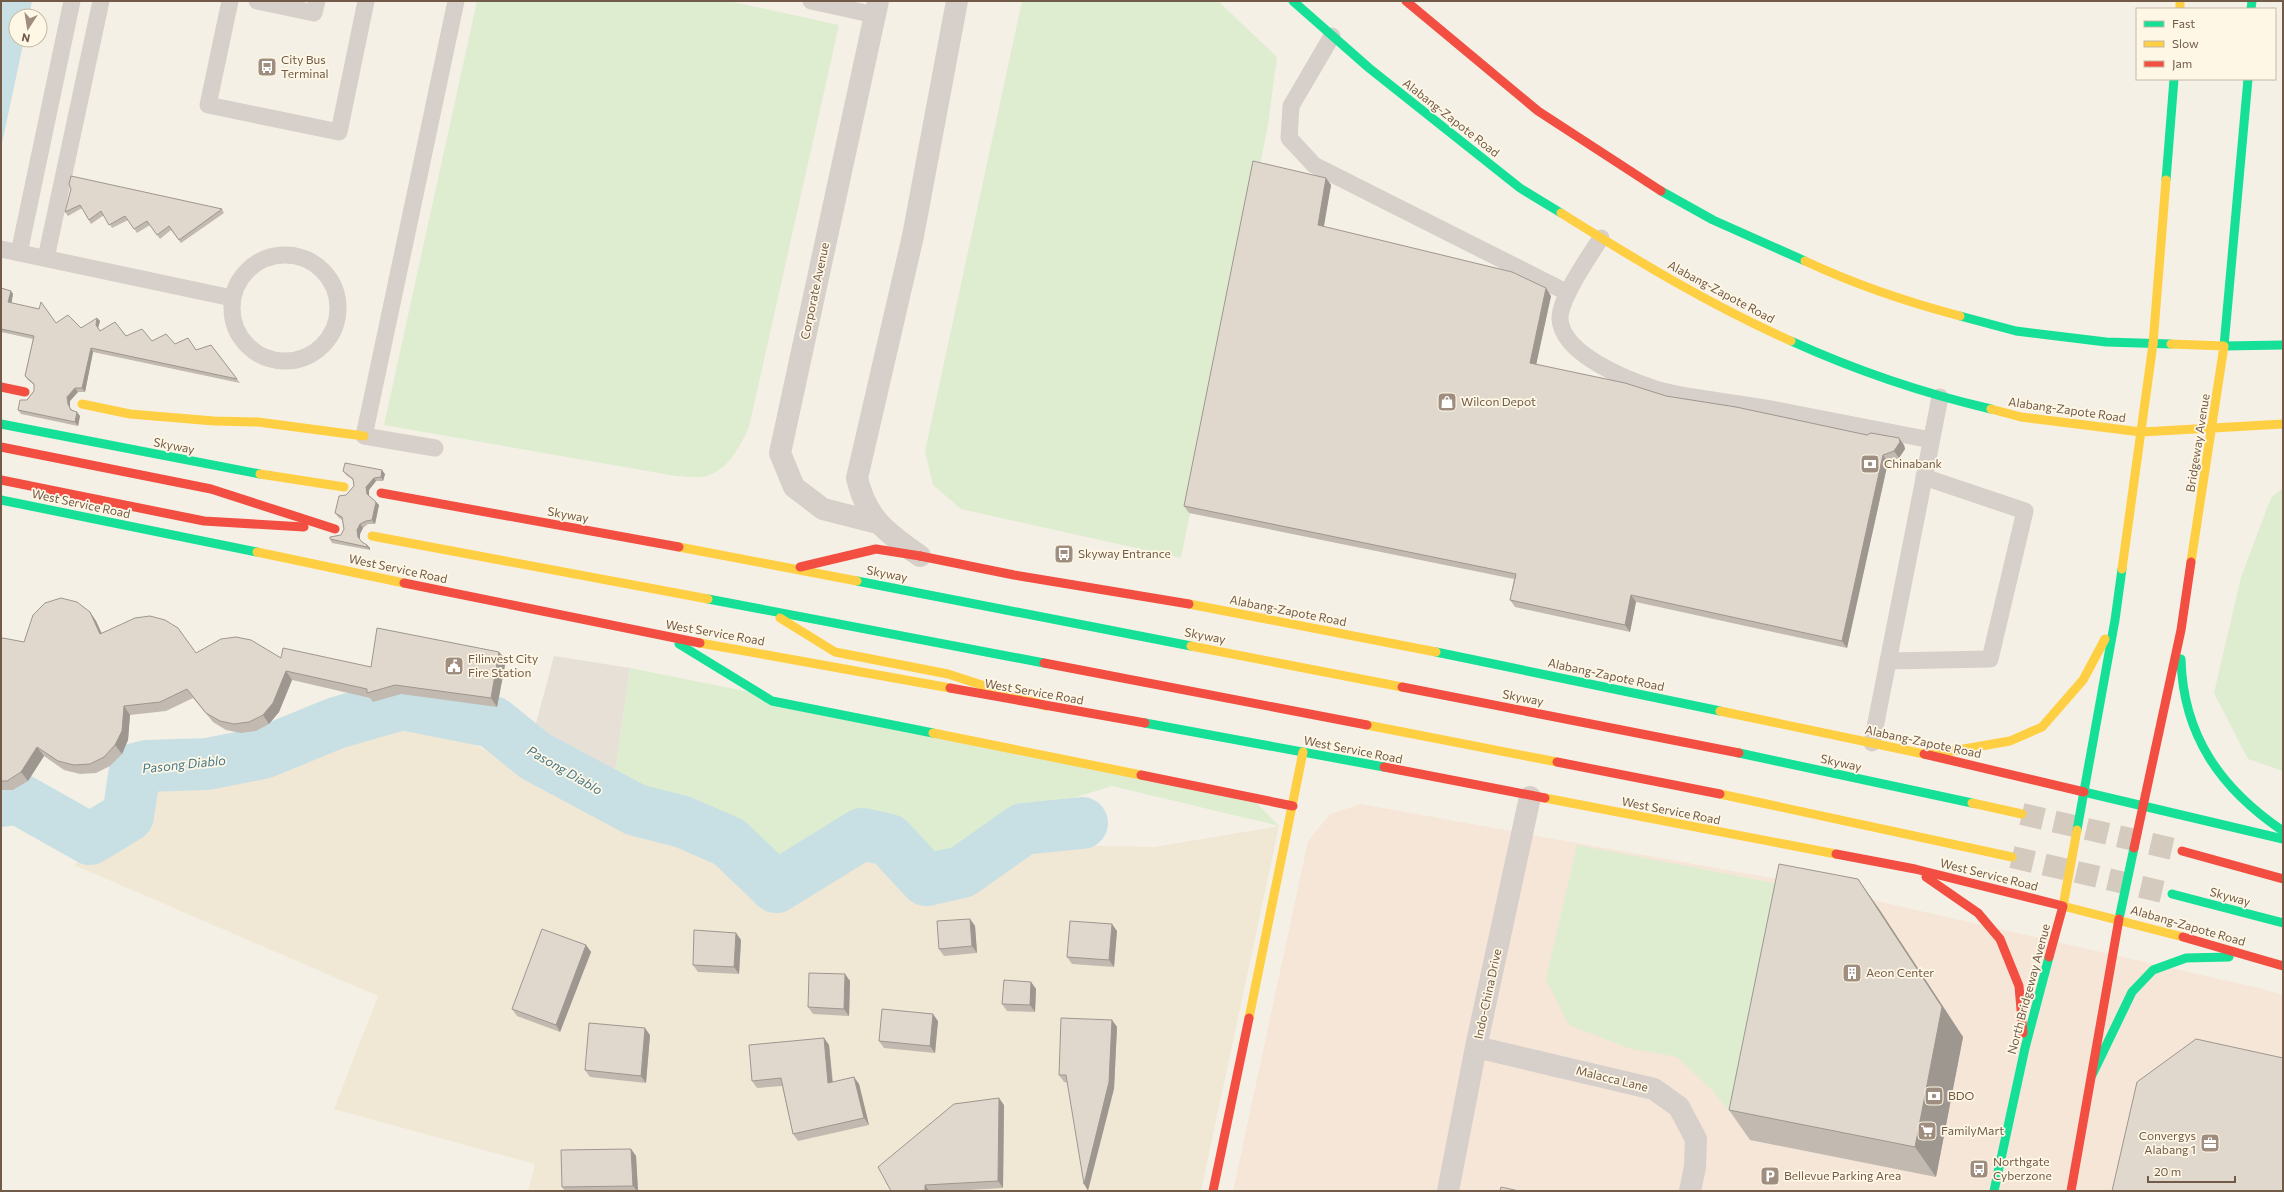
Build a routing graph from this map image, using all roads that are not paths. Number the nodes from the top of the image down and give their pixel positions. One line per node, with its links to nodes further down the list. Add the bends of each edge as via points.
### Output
1 (72, 1): 18 (lane)
2 (101, 1): 19 (lane)
3 (230, 1): 6 (lane, via 208,104 339,132)
4 (257, 1): 5 (lane, via 314,13)
5 (317, 1)
6 (366, 1)
7 (456, 1): 33 (lane)
8 (811, 1): 12 (lane)
9 (957, 1): 42 (street, via 913,236 857,478 867,510)
10 (1293, 1): 13 (main road, Alabang-Zapote Road)
11 (1406, 1): 22 (main road, via 1538,111 1664,194 1713,220 1835,275 1929,308 2016,331 2106,342)
12 (877, 8): 42 (street, Corporate Avenue, via 780,453 794,487 823,510)
13 (1332, 36): 16 (main road, Alabang-Zapote Road, via 1520,188); 20 (lane, via 1291,106 1289,138 1314,165)
14 (2174, 80): 22 (main road)
15 (2248, 80): 24 (main road, Bridgeway Avenue)
16 (1601, 238): 20 (lane); 27 (main road, Alabang-Zapote Road, via 1649,268 1742,319 1835,361)
17 (1, 249): 18 (lane)
18 (19, 252): 19 (lane)
19 (46, 258): 21 (lane)
20 (1568, 293): 34 (lane, via 1560,318 1563,329 1575,347 1592,360 1625,378 1660,390)
21 (232, 298): 21 (lane, via 231,310 237,333 253,351 275,360 293,361 310,356 328,340 338,318 337,296 327,276 300,257 278,255 257,263 241,278)
22 (2153, 344): 24 (main road); 32 (main road)
23 (2283, 345): 24 (main road)
24 (2224, 346): 31 (main road, Bridgeway Avenue)
25 (1, 387): 26 (main road)
26 (25, 392)
27 (1940, 397): 32 (main road, Alabang-Zapote Road, via 2021,417); 34 (lane)
28 (82, 404): 33 (main road, via 130,414 258,422)
29 (1, 424): 39 (main road, Skyway, via 216,467)
30 (2283, 424): 31 (main road, Alabang-Zapote Road)
31 (2213, 428): 32 (main road, Alabang-Zapote Road); 48 (main road, Bridgeway Avenue)
32 (2141, 432): 47 (main road)
33 (364, 436): 36 (lane)
34 (1931, 440): 37 (lane)
35 (1, 447): 38 (main road, via 211,489 335,529 204,521)
36 (435, 448)
37 (1924, 477): 50 (lane); 50 (lane, via 2025,511 1990,659)
38 (1, 480)
39 (344, 487)
40 (381, 493): 45 (main road, Skyway)
41 (1, 500): 49 (main road, West Service Road)
42 (878, 523): 44 (street, via 893,538)
43 (372, 536): 46 (main road)
44 (920, 556): 45 (main road, Alabang-Zapote Road, via 876,549); 52 (main road, Alabang-Zapote Road, via 1454,655)
45 (791, 568): 59 (main road, Skyway, via 1688,742)
46 (767, 610): 51 (main road, via 835,652 948,674); 63 (main road, via 1689,788)
47 (2115, 620): 54 (main road, via 2083,680 2042,727 2010,741); 55 (main road)
48 (2181, 630): 58 (main road, Bridgeway Avenue); 60 (main road, via 2186,701 2204,751 2236,794 2264,819)
49 (669, 637): 51 (main road, West Service Road); 57 (main road, via 772,701)
50 (1888, 661): 52 (lane)
51 (1046, 706): 53 (main road, West Service Road)
52 (1872, 743): 54 (main road, Alabang-Zapote Road)
53 (1303, 752): 56 (main road, West Service Road); 57 (main road)
54 (1929, 755): 55 (main road, Alabang-Zapote Road)
55 (2084, 792): 58 (main road, Alabang-Zapote Road); 67 (main road, North Bridgeway Avenue)
56 (1530, 797): 64 (main road, West Service Road); 72 (street, Indo-China Drive)
57 (1293, 806): 75 (main road)
58 (2143, 806): 61 (main road, Alabang-Zapote Road); 68 (main road)
59 (2022, 814)
60 (2283, 831)
61 (2283, 839)
62 (2182, 851): 65 (main road)
63 (2012, 857)
64 (1915, 869): 67 (main road, West Service Road); 73 (main road, via 1978,913 2000,940 2019,986)
65 (2283, 879)
66 (2172, 894): 69 (main road, Skyway)
67 (2063, 906): 68 (main road, Alabang-Zapote Road); 73 (main road, North Bridgeway Avenue)
68 (2119, 919): 70 (main road, Alabang-Zapote Road); 74 (main road)
69 (2283, 924)
70 (2249, 956): 71 (main road, Alabang-Zapote Road); 74 (main road, via 2186,958 2153,970 2132,992)
71 (2283, 966)
72 (1476, 1047): 76 (street, Indo-China Drive); 77 (street, Malacca Lane, via 1654,1089 1680,1107 1696,1139 1695,1167)
73 (2025, 1048): 78 (main road, North Bridgeway Avenue)
74 (2092, 1075): 79 (main road)
75 (1213, 1191)
76 (1448, 1191)
77 (1690, 1191)
78 (1994, 1191)
79 (2071, 1191)

